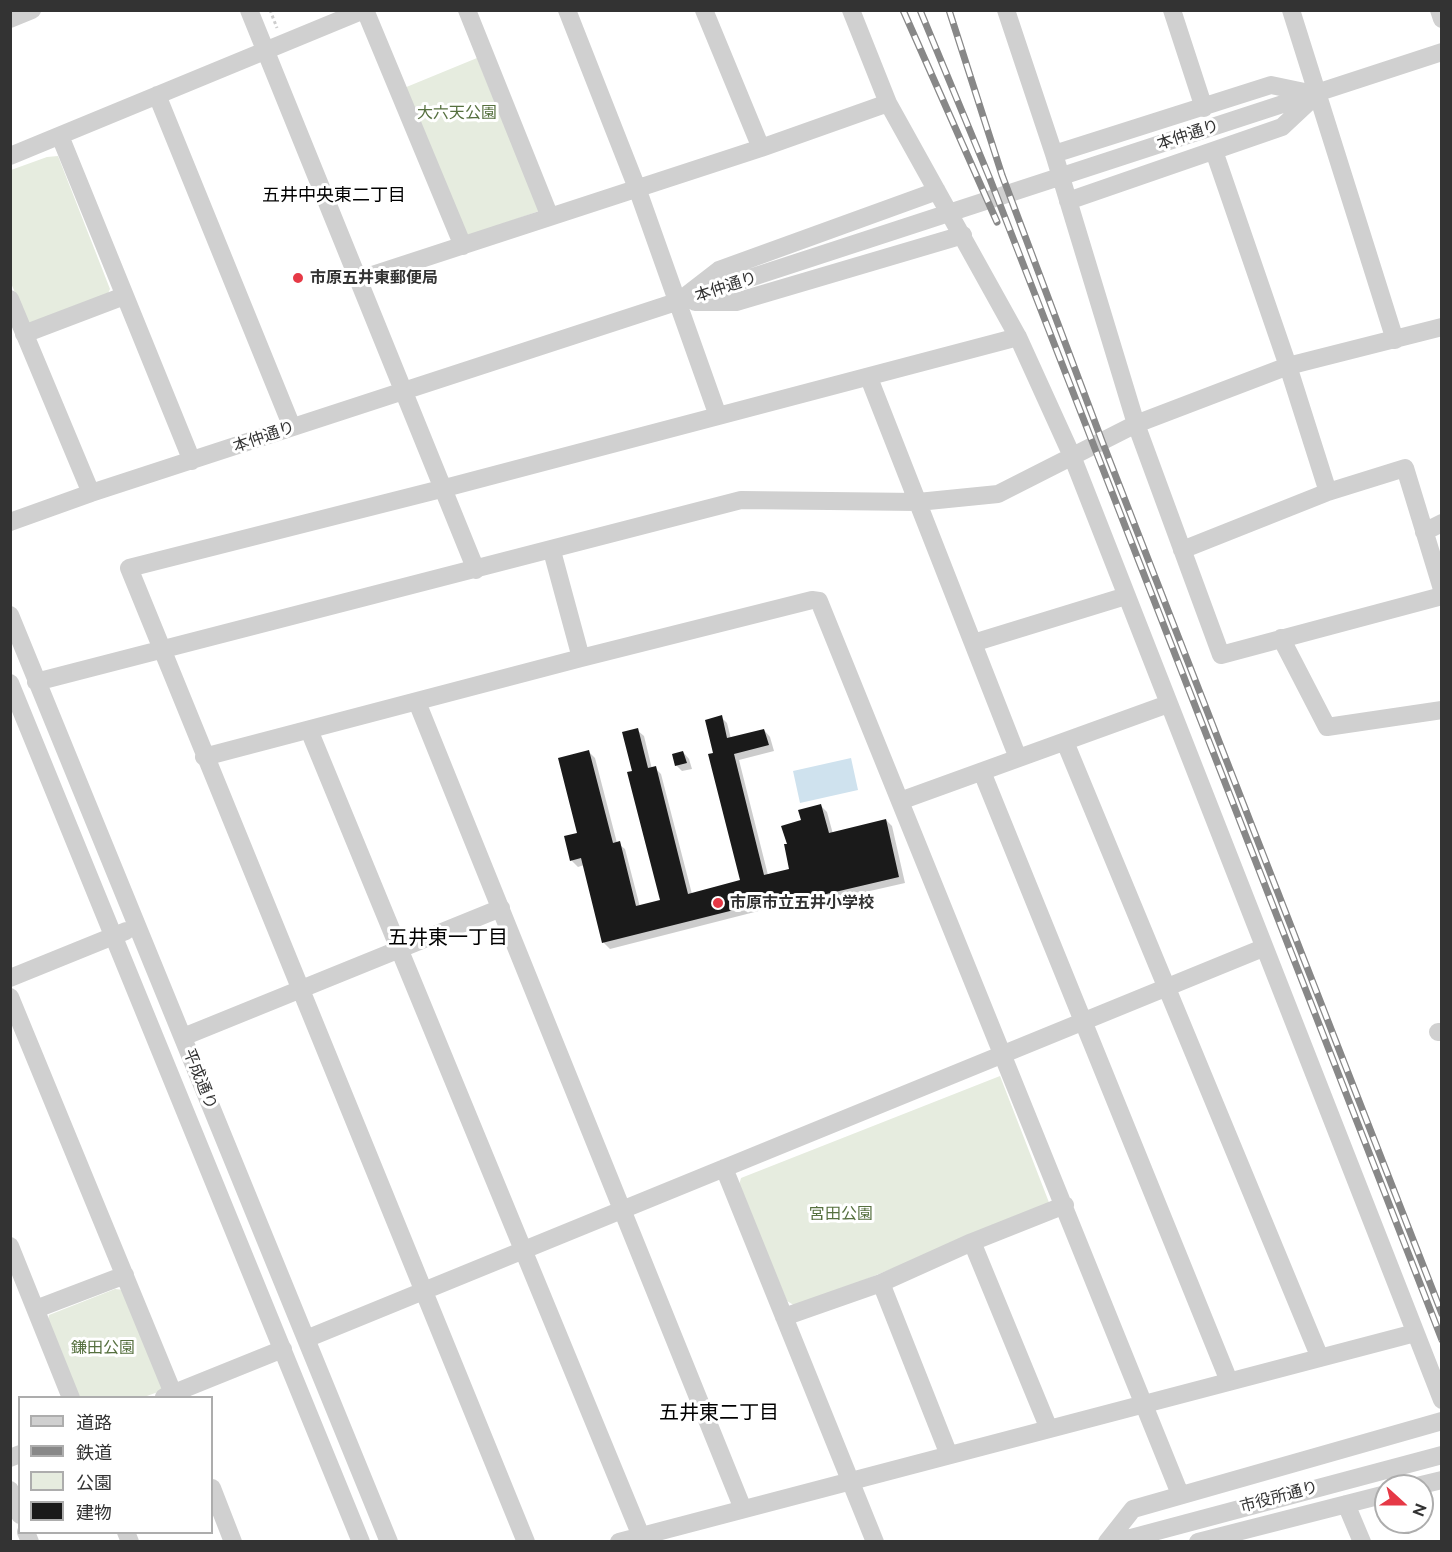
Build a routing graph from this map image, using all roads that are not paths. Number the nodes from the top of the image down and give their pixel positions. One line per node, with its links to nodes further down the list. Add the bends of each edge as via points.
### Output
1 (32, 10): 12 (street)
2 (249, 10): 14 (street)
3 (365, 10): 14 (street); 30 (street)
4 (467, 10): 28 (street)
5 (567, 10): 25 (street)
6 (704, 10): 21 (street)
7 (851, 10): 18 (street)
8 (1006, 10): 23 (street)
9 (1172, 10): 19 (street)
10 (1291, 10): 16 (street)
11 (1439, 10): 13 (street)
12 (10, 19)
13 (1442, 19)
14 (266, 50): 17 (street); 31 (street)
15 (1442, 52): 16 (street, 本仲通り)
16 (1317, 94): 19 (street, via 1271,86); 22 (street, via 1282,127); 34 (street, 本仲通り); 38 (street)
17 (157, 95): 20 (street); 44 (street)
18 (888, 103): 21 (street); 26 (street)
19 (1204, 108): 23 (street)
20 (60, 136): 24 (street); 32 (street)
21 (761, 148): 25 (street)
22 (1214, 151): 27 (street); 39 (street)
23 (1054, 154): 27 (street)
24 (10, 156)
25 (637, 188): 28 (street); 34 (street)
26 (937, 191): 29 (street); 34 (street, via 719,270)
27 (1068, 201): 43 (street)
28 (550, 217): 30 (street)
29 (963, 235): 34 (street, via 736,302); 37 (street)
30 (463, 246): 31 (street)
31 (360, 279): 41 (street)
32 (124, 296): 36 (street); 46 (street)
33 (10, 299): 36 (street)
34 (679, 302): 41 (street, 本仲通り); 42 (street)
35 (1442, 327): 38 (street)
36 (24, 334): 49 (street)
37 (1018, 337): 40 (street); 45 (street)
38 (1395, 340): 39 (street)
39 (1288, 366): 43 (street); 48 (street)
40 (869, 378): 42 (street); 50 (street)
41 (406, 391): 44 (street, 本仲通り); 47 (street)
42 (718, 416): 47 (street)
43 (1136, 424): 45 (street); 55 (street)
44 (292, 427): 46 (street, 本仲通り)
45 (1072, 456): 50 (street, via 998,494); 58 (street)
46 (192, 461): 49 (street, 本仲通り)
47 (445, 488): 56 (street); 63 (street, via 129,568)
48 (1328, 492): 53 (street, via 1405,468); 55 (street)
49 (91, 493): 51 (street, 本仲通り)
50 (918, 502): 54 (street, via 741,500); 62 (street)
51 (10, 522)
52 (1442, 524): 53 (street)
53 (1424, 532): 57 (street)
54 (552, 550): 56 (street); 64 (street)
55 (1182, 550): 61 (street, via 1221,655)
56 (476, 570): 63 (street)
57 (1442, 589)
58 (1126, 596): 62 (street); 68 (street)
59 (1442, 596): 61 (street)
60 (10, 615): 65 (street, 平成通り)
61 (1281, 638): 69 (street, via 1327,726)
62 (973, 642): 73 (street)
63 (161, 652): 65 (street); 72 (street)
64 (581, 658): 67 (street); 75 (street, via 819,601)
65 (36, 682): 77 (street, 平成通り)
66 (10, 683): 78 (street, 平成通り)
67 (417, 702): 70 (street); 76 (street)
68 (1168, 704): 71 (street); 79 (street)
69 (1442, 710)
70 (309, 730): 72 (street); 80 (street)
71 (1065, 742): 73 (street); 82 (street)
72 (204, 757): 83 (street)
73 (1018, 758): 74 (street)
74 (982, 772): 75 (street); 85 (street)
75 (900, 801): 87 (street)
76 (501, 908): 80 (street); 90 (street)
77 (137, 927): 78 (street); 86 (street, 平成通り)
78 (115, 936): 81 (street); 101 (street, 平成通り)
79 (1263, 948): 82 (street); 99 (street)
80 (401, 949): 83 (street); 93 (street)
81 (10, 978)
82 (1167, 986): 85 (street); 102 (street)
83 (299, 990): 86 (street); 96 (street)
84 (10, 997): 94 (street)
85 (1085, 1021): 87 (street); 103 (street)
86 (183, 1037): 100 (street, 平成通り)
87 (1002, 1053): 88 (street); 89 (street)
88 (724, 1168): 90 (street); 98 (street)
89 (1065, 1205): 91 (street); 107 (street)
90 (624, 1209): 93 (street); 118 (street)
91 (972, 1242): 95 (street); 109 (street)
92 (10, 1246): 97 (street)
93 (523, 1249): 96 (street); 120 (street)
94 (125, 1275): 97 (street); 105 (street)
95 (881, 1283): 98 (street); 110 (street)
96 (423, 1291): 100 (street); 124 (street)
97 (36, 1309): 104 (street)
98 (784, 1317): 112 (street)
99 (1415, 1333): 102 (street); 106 (street)
100 (306, 1339): 123 (street, 平成通り)
101 (283, 1349): 105 (street); 122 (street, 平成通り)
102 (1320, 1358): 103 (street)
103 (1229, 1381): 107 (street)
104 (70, 1396)
105 (170, 1396)
106 (1442, 1400)
107 (1145, 1404): 109 (street); 115 (street)
108 (1442, 1421): 115 (street)
109 (1049, 1429): 110 (street)
110 (949, 1455): 112 (street)
111 (1442, 1455): 128 (street, 市役所通り)
112 (850, 1481): 118 (street); 126 (street)
113 (10, 1490): 119 (street)
114 (213, 1491): 121 (street)
115 (1180, 1494): 127 (street, via 1133,1509)
116 (1374, 1497): 117 (street)
117 (1346, 1504): 129 (street); 130 (street)
118 (743, 1509): 120 (street)
119 (18, 1510)
120 (641, 1536): 125 (street)
121 (233, 1542)
122 (361, 1542)
123 (389, 1542)
124 (526, 1542)
125 (619, 1542)
126 (875, 1542)
127 (1107, 1542)
128 (1116, 1542)
129 (1198, 1542)
130 (1362, 1542)

